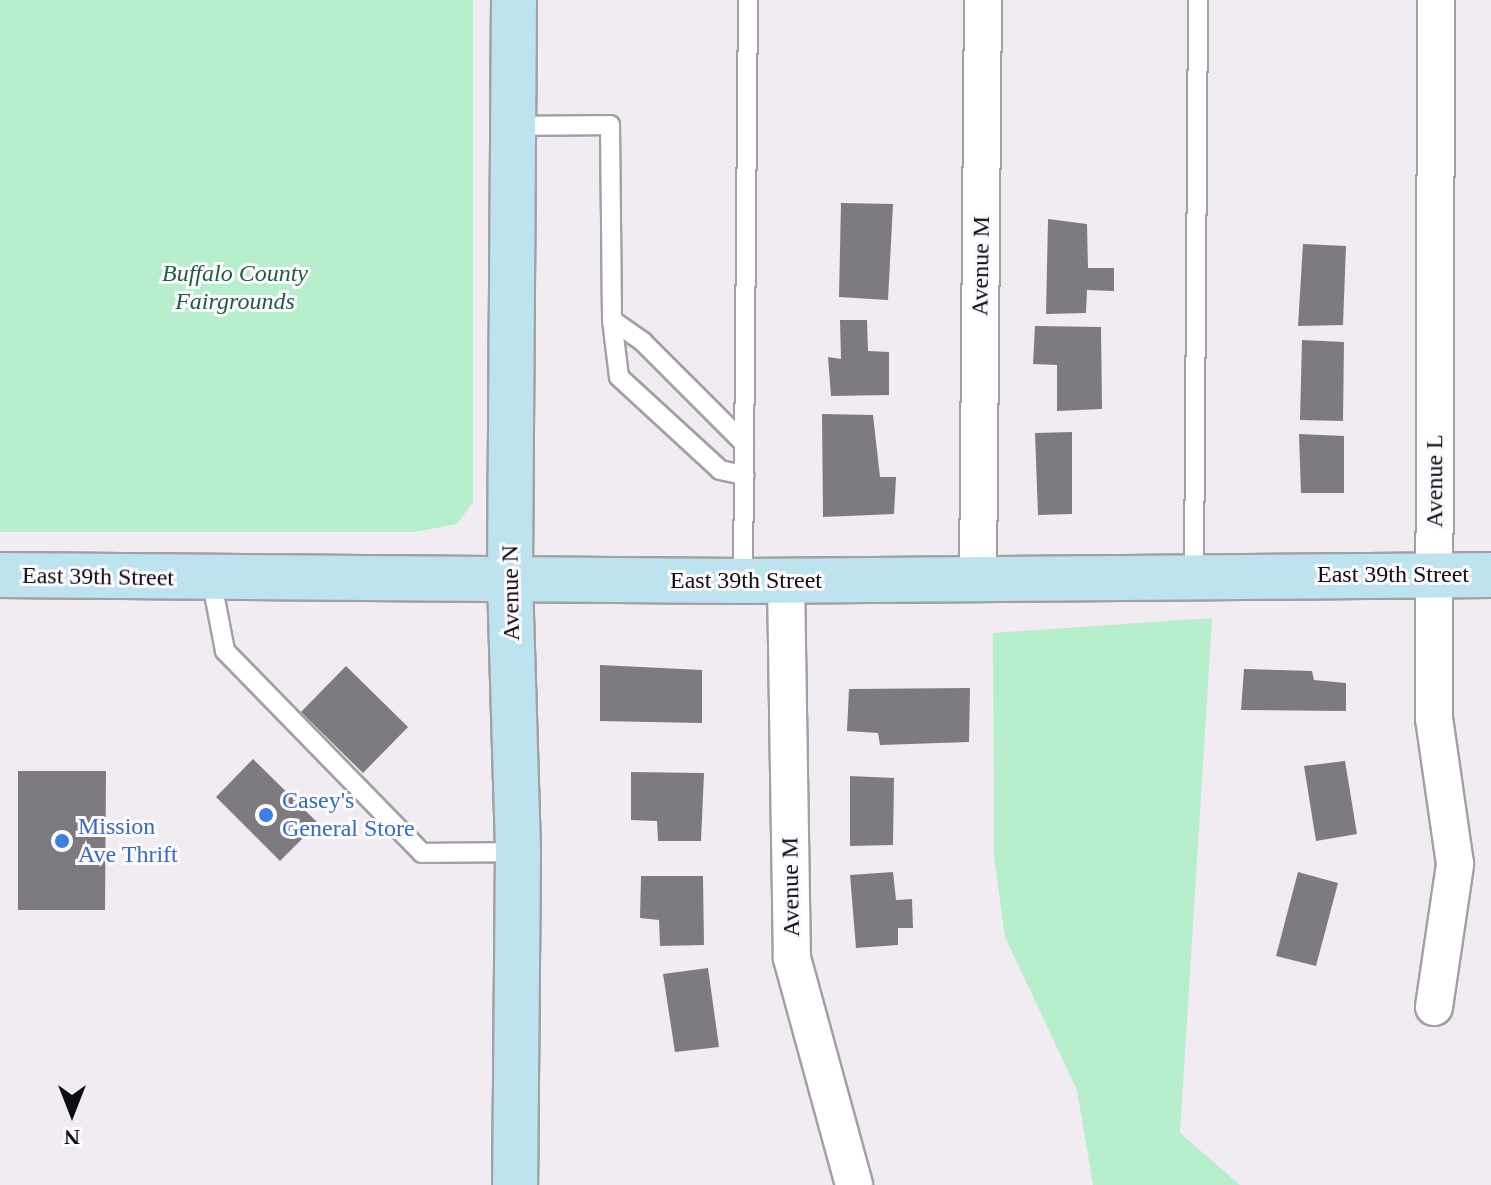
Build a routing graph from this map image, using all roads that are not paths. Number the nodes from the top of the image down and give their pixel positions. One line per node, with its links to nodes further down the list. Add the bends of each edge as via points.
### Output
1 (514, 0): 6 (main road, Avenue N)
2 (748, 0): 8 (lane)
3 (983, 0): 16 (street, Avenue M)
4 (1198, 0): 11 (lane)
5 (1436, 0): 12 (street, Avenue L)
6 (514, 126): 7 (lane, via 610,125); 15 (main road, Avenue N)
7 (612, 320): 8 (lane, via 643,342); 9 (lane, via 619,377 720,470)
8 (744, 443): 9 (lane)
9 (744, 475): 17 (lane)
10 (0, 575): 14 (main road, East 39th Street)
11 (1194, 575): 12 (main road, East 39th Street); 16 (main road, East 39th Street)
12 (1435, 575): 13 (main road, East 39th Street); 20 (street, Avenue L, via 1434,719 1455,864)
13 (1491, 575)
14 (211, 578): 15 (main road, East 39th Street); 19 (lane, via 225,651 422,853)
15 (510, 580): 17 (main road, East 39th Street); 19 (main road, Avenue N)
16 (978, 580): 18 (main road, East 39th Street)
17 (743, 581): 18 (main road, East 39th Street)
18 (786, 581): 22 (street, Avenue M, via 792,958)
19 (518, 852): 21 (main road, Avenue N)
20 (1434, 1007)
21 (515, 1185)
22 (854, 1185)

